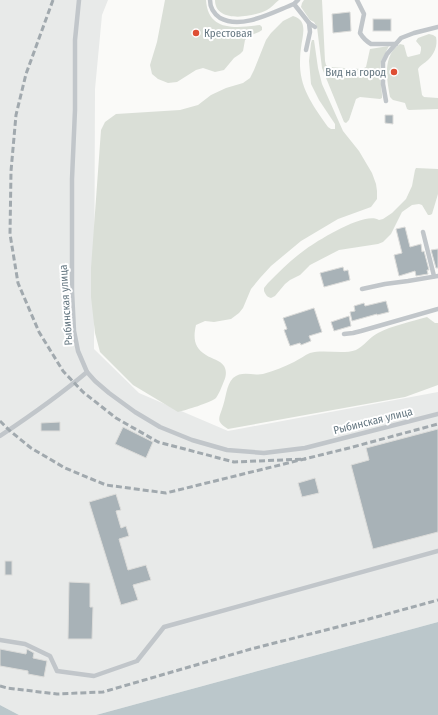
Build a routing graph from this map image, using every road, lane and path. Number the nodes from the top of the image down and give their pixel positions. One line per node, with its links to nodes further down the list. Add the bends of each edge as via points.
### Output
1 (79, 0): 17 (lane, Рыбинская улица, via 75,40 72,292 74,331 78,351)
2 (210, 0): 5 (lane, via 212,10 217,15 235,22 255,20)
3 (298, 0): 5 (lane)
4 (357, 0): 9 (lane, via 364,14 360,33 362,36 371,44)
5 (294, 4): 6 (lane)
6 (310, 23): 7 (lane); 10 (lane)
7 (314, 27)
8 (438, 27): 9 (lane, via 401,38)
9 (396, 44): 11 (lane, via 383,62)
10 (306, 50)
11 (386, 101)
12 (423, 232): 13 (lane)
13 (436, 276): 14 (lane)
14 (362, 289)
15 (438, 309): 16 (lane, via 361,332)
16 (344, 334)
17 (87, 372): 18 (lane, Рыбинская улица, via 109,393 160,427 227,450 264,453 305,448); 19 (lane)
18 (438, 414)
19 (0, 436)
20 (438, 551): 21 (lane, via 164,627 137,661 94,676 57,671 50,656 25,644)
21 (0, 640)

